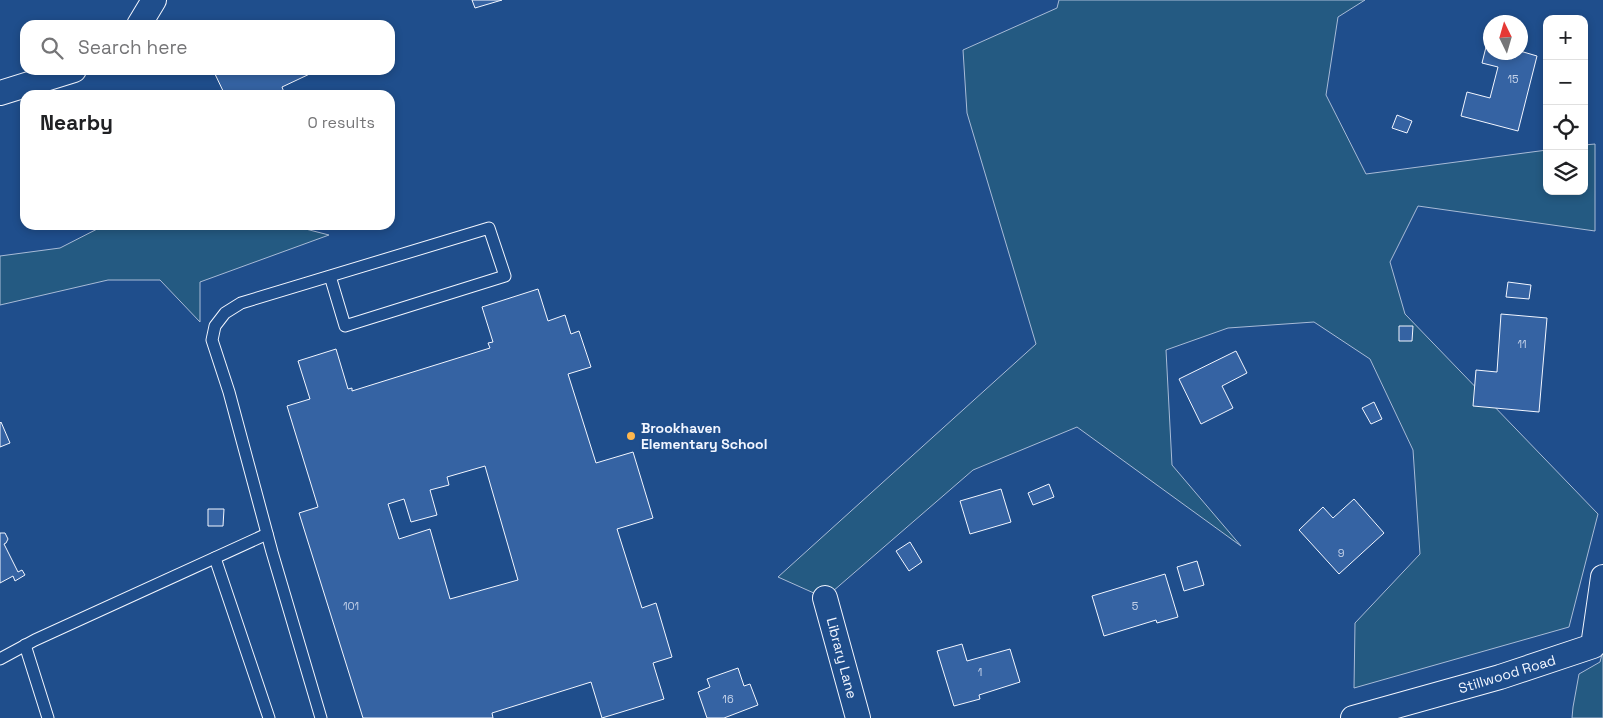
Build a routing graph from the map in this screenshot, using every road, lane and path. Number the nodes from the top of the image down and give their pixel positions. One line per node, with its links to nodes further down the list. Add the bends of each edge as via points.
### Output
1 (154, 0): 2 (street)
2 (142, 20)
3 (58, 75): 4 (street)
4 (0, 93)
5 (330, 276): 5 (lane, via 489,228 504,276 345,326); 6 (lane, via 241,303 225,313 215,326 212,340)
6 (267, 534): 7 (lane); 14 (lane)
7 (215, 558): 10 (lane); 13 (lane)
8 (1603, 577): 16 (street, Stillwood Road, via 1592,646 1500,677)
9 (825, 598): 15 (street, Library Lane)
10 (25, 645): 11 (lane); 12 (lane)
11 (0, 659)
12 (48, 718)
13 (269, 718)
14 (322, 718)
15 (858, 718)
16 (1353, 718)

